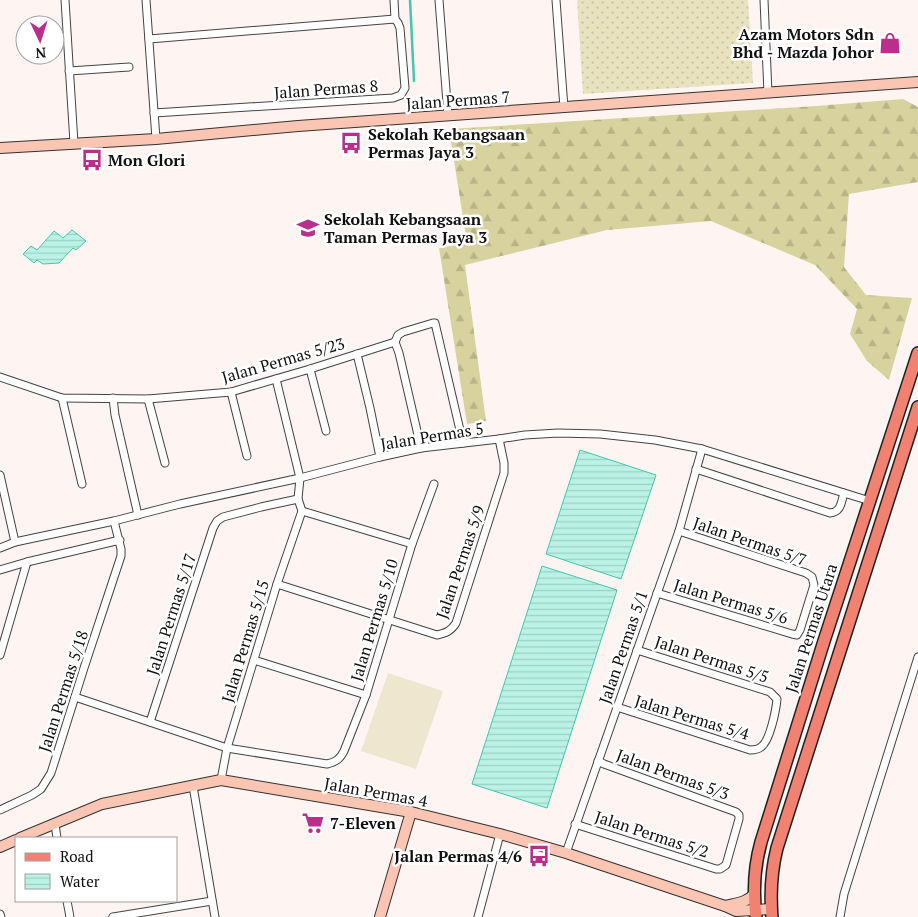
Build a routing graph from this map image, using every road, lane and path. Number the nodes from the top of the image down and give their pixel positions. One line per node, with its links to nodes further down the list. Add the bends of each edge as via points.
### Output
1 (65, 0): 10 (street)
2 (146, 0): 8 (street)
3 (394, 0): 7 (street, Jalan Permas 8)
4 (439, 0): 15 (street)
5 (556, 0): 13 (street)
6 (764, 0): 12 (street)
7 (395, 19): 8 (street); 14 (street, Jalan Permas 8, via 400,28 405,88 401,95)
8 (149, 39): 14 (street)
9 (129, 67): 10 (street)
10 (69, 71): 17 (street)
11 (918, 82): 12 (street, Jalan Permas 7)
12 (768, 93): 13 (street, Jalan Permas 7)
13 (564, 108): 15 (street, Jalan Permas 7)
14 (154, 113): 16 (street)
15 (448, 116): 16 (street, Jalan Permas 7)
16 (156, 139): 17 (street, Jalan Permas 7)
17 (74, 143): 18 (street, Jalan Permas 7)
18 (0, 148)
19 (395, 342): 21 (street, Jalan Permas 5/23); 32 (street, Jalan Permas 5/23, via 403,332 435,323); 33 (street)
20 (918, 353): 45 (main road, Jalan Permas Utara)
21 (357, 354): 22 (street, Jalan Permas 5/23); 36 (street)
22 (310, 369): 24 (street, Jalan Permas 5/23); 30 (street)
23 (0, 378): 26 (street, Jalan Permas 5/23)
24 (276, 379): 25 (street, Jalan Permas 5/23); 40 (street)
25 (231, 392): 28 (street, Jalan Permas 5/23); 35 (street)
26 (62, 398): 27 (street, Jalan Permas 5/23); 41 (street)
27 (113, 398): 28 (street, Jalan Permas 5/23); 47 (street)
28 (148, 399): 37 (street)
29 (918, 407): 89 (main road, Jalan Permas Utara, via 779,840 772,868)
30 (326, 431)
31 (500, 439): 32 (street, Jalan Permas 5); 34 (street, Jalan Permas 5, via 550,433 600,434); 58 (street, Jalan Permas 5/9, via 504,473 452,630 437,635)
32 (463, 443): 33 (street, Jalan Permas 5)
33 (421, 448): 36 (street, Jalan Permas 5)
34 (702, 449): 38 (street, Jalan Permas 5/1); 43 (street, Jalan Permas 5)
35 (247, 456)
36 (380, 457): 40 (street, Jalan Permas 5)
37 (165, 463)
38 (696, 469): 43 (street, via 830,513 838,510); 49 (street, Jalan Permas 5/1)
39 (0, 475): 51 (street)
40 (300, 478): 44 (street); 47 (street, Jalan Permas 5)
41 (82, 484)
42 (434, 484): 52 (street, Jalan Permas 5/10)
43 (844, 493): 45 (street, Jalan Permas 5)
44 (298, 499): 46 (street); 67 (street, Jalan Permas 5/17, via 223,517 217,522)
45 (870, 501): 84 (main road, Jalan Permas Utara, via 760,842)
46 (302, 510): 52 (street); 56 (street, Jalan Permas 5/15)
47 (138, 515): 48 (street, Jalan Permas 5)
48 (114, 521): 50 (street); 51 (street, Jalan Permas 5)
49 (679, 531): 57 (street, Jalan Permas 5/1); 59 (street, Jalan Permas 5/7, via 806,573 812,578 814,585)
50 (120, 540): 54 (street); 65 (street, Jalan Permas 5/18, via 121,556)
51 (15, 542): 53 (street, Jalan Permas 5)
52 (412, 544): 58 (street, Jalan Permas 5/10)
53 (0, 548)
54 (27, 562): 55 (street); 61 (street)
55 (0, 570)
56 (277, 584): 58 (street); 63 (street, Jalan Permas 5/15)
57 (657, 593): 59 (street, Jalan Permas 5/6); 60 (street, Jalan Permas 5/1)
58 (388, 620): 64 (street, Jalan Permas 5/10)
59 (797, 635)
60 (637, 650): 66 (street, Jalan Permas 5/1); 69 (street, Jalan Permas 5/5, via 770,692 777,699 776,709 766,742)
61 (0, 655)
62 (918, 657): 96 (street)
63 (254, 660): 64 (street); 68 (street, Jalan Permas 5/15)
64 (366, 695): 68 (street, Jalan Permas 5/10, via 344,751 335,762 327,764)
65 (75, 697): 67 (street); 73 (street, Jalan Permas 5/18, via 51,773 41,789)
66 (617, 707): 69 (street, Jalan Permas 5/4, via 750,750); 70 (street, Jalan Permas 5/1)
67 (150, 722): 68 (street)
68 (227, 748): 71 (street, Jalan Permas 5/15)
69 (760, 749)
70 (598, 761): 76 (street, Jalan Permas 5/1); 83 (street, Jalan Permas 5/3, via 736,812 739,818 726,864)
71 (222, 780): 72 (street, Jalan Permas 4); 74 (street, Jalan Permas 4)
72 (193, 786): 75 (street, Jalan Permas 4, via 102,804); 85 (street)
73 (0, 810)
74 (410, 812): 77 (street, Jalan Permas 4); 94 (street)
75 (55, 824): 78 (street, Jalan Permas 4); 79 (street)
76 (576, 824): 82 (street, Jalan Permas 5/1); 83 (street, Jalan Permas 5/2)
77 (500, 834): 82 (street, Jalan Permas 4); 95 (street)
78 (22, 837)
79 (57, 837)
80 (15, 840): 81 (street)
81 (0, 847)
82 (566, 853): 87 (street, Jalan Permas 4)
83 (720, 869)
84 (755, 893): 87 (street, via 744,902); 88 (main road, Jalan Permas Utara)
85 (212, 901): 92 (street); 93 (street)
86 (67, 902): 91 (street)
87 (725, 906): 90 (street, Jalan Permas 4)
88 (755, 913): 89 (street, Jalan Permas 4); 90 (street, Jalan Permas 4)
89 (772, 913)
90 (736, 914)
91 (70, 917)
92 (113, 917)
93 (215, 917)
94 (380, 917)
95 (478, 917)
96 (840, 917)

